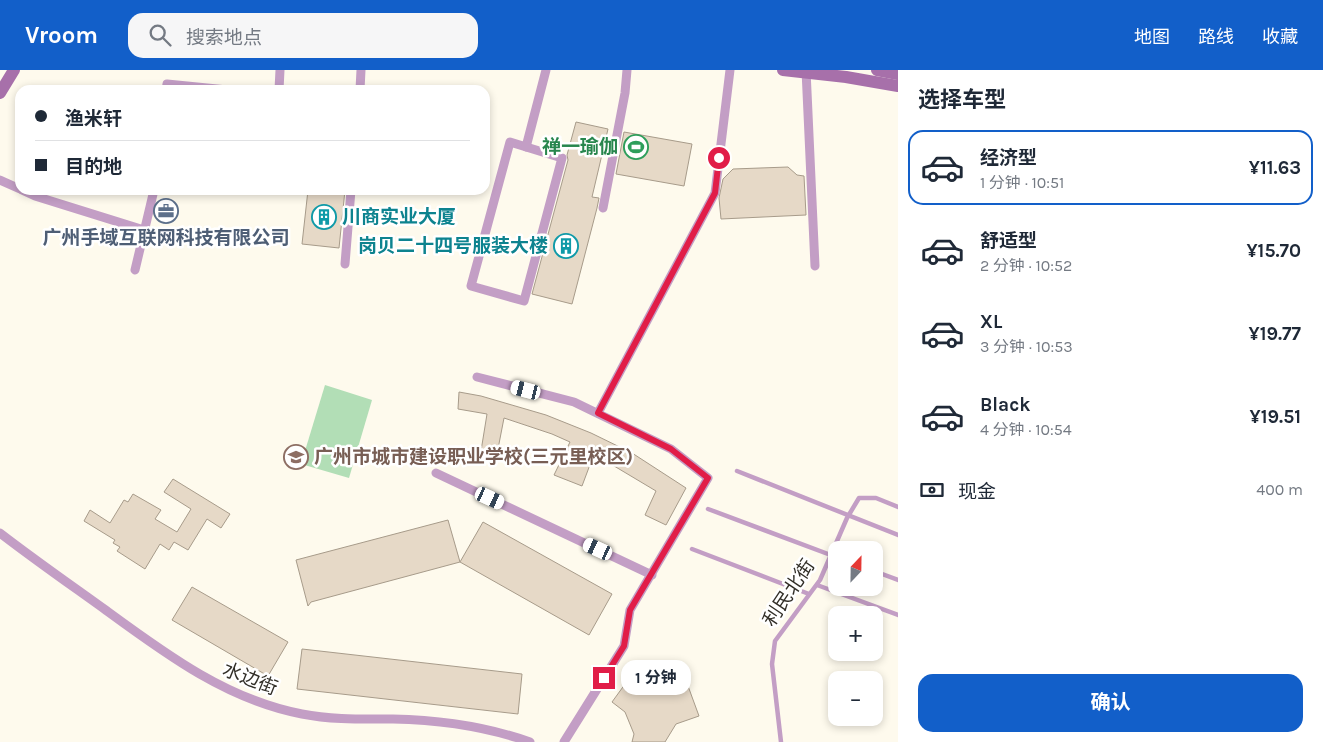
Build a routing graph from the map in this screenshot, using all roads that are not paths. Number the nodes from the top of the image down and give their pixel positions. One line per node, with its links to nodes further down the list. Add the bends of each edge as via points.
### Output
1 (14, 70): 14 (main road)
2 (280, 70): 11 (street)
3 (361, 70): 12 (street)
4 (546, 70): 15 (street)
5 (627, 70): 21 (street, via 626,93)
6 (730, 70): 27 (street, via 715,193)
7 (783, 70): 8 (main road)
8 (806, 71): 9 (main road); 24 (street)
9 (876, 74): 10 (main road); 13 (main road)
10 (898, 74)
11 (279, 85)
12 (360, 85)
13 (898, 86)
14 (0, 93)
15 (526, 147): 15 (street, via 562,158 524,301 471,286 510,142)
16 (0, 180): 17 (street)
17 (15, 187)
18 (33, 195): 22 (street)
19 (153, 195): 22 (street)
20 (351, 195): 23 (street)
21 (603, 208)
22 (144, 230): 25 (street)
23 (345, 264)
24 (815, 266)
25 (135, 270)
26 (477, 377): 27 (street, via 574,402)
27 (598, 413): 39 (street, via 671,449 708,478)
28 (737, 471): 32 (lane)
29 (436, 473): 39 (street)
30 (898, 507): 32 (lane, 利民北街, via 876,498 859,498)
31 (708, 509): 37 (lane)
32 (848, 515): 34 (lane); 35 (lane, 利民北街)
33 (0, 533): 45 (street, 水边街, via 176,661 254,700 325,718 465,724)
34 (898, 535)
35 (839, 541)
36 (692, 549): 43 (lane)
37 (828, 554)
38 (828, 566): 42 (lane, 利民北街)
39 (652, 574): 46 (street, via 630,610 624,646)
40 (883, 574): 41 (lane)
41 (898, 580)
42 (817, 585): 43 (lane, 利民北街); 44 (lane)
43 (809, 594): 47 (lane, 利民北街, via 776,641 772,664)
44 (898, 615)
45 (530, 742)
46 (564, 742)
47 (781, 742)

